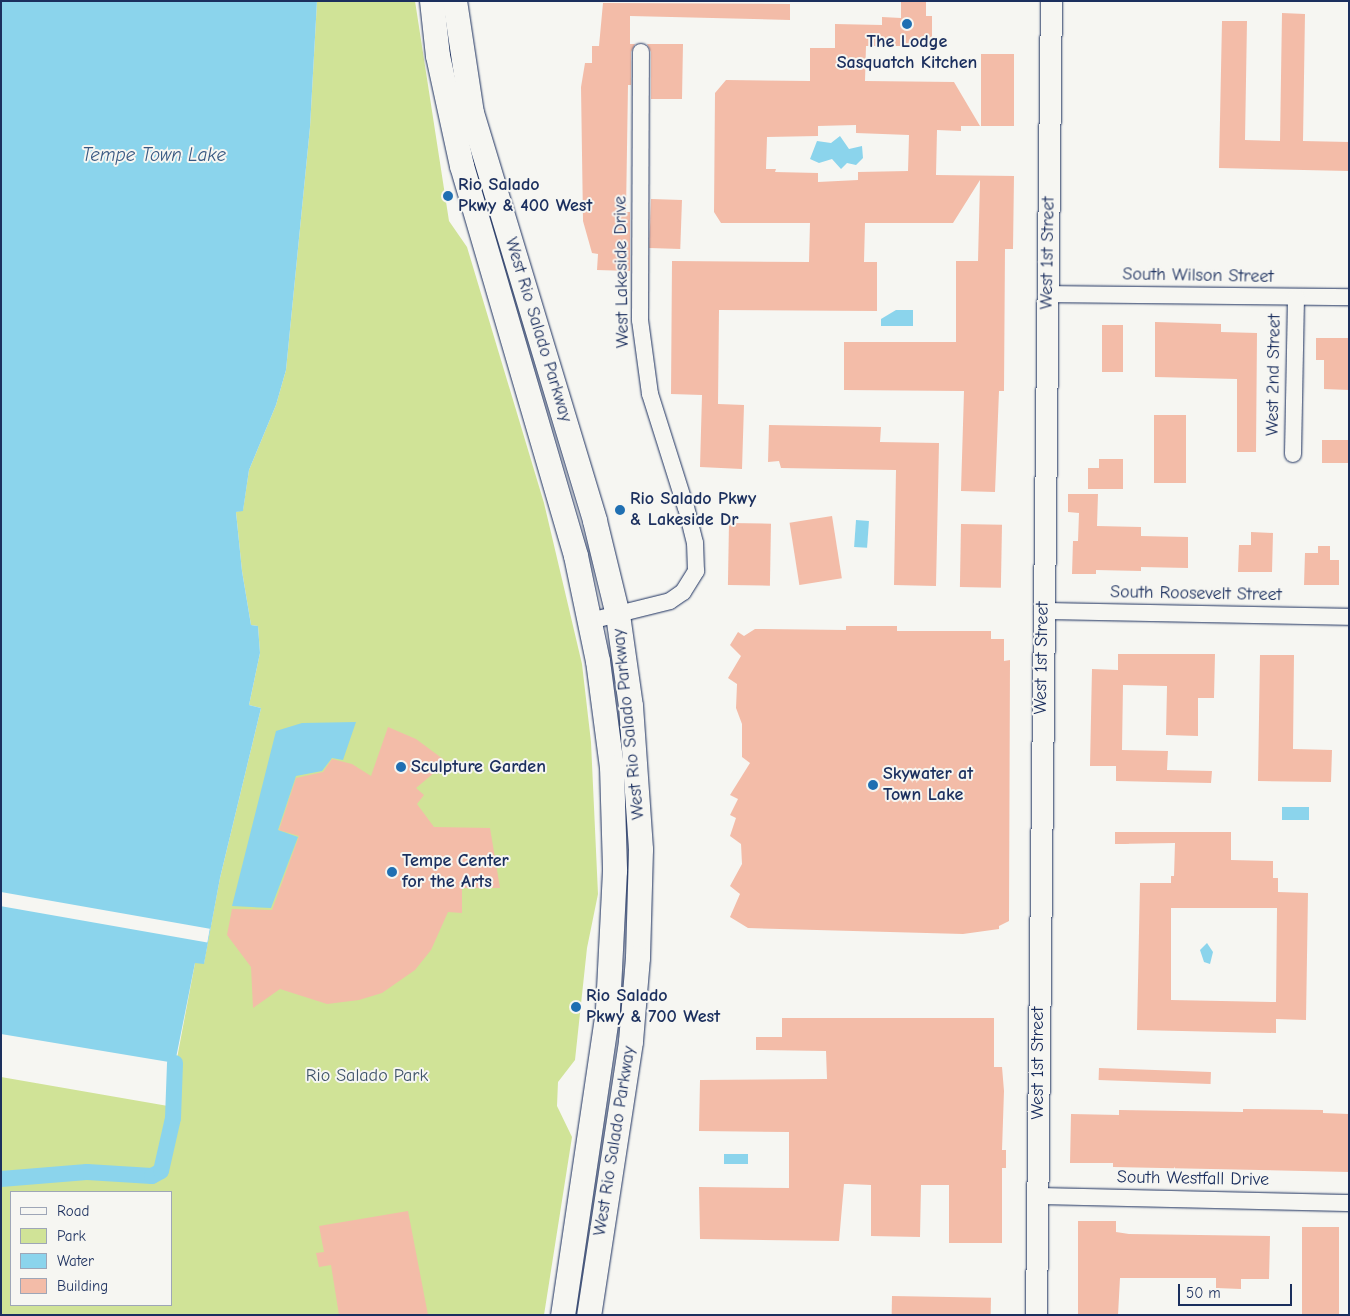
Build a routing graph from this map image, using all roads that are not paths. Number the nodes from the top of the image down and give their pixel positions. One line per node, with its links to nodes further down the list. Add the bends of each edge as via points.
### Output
1 (432, 1): 12 (main road, West Rio Salado Parkway, via 438,56 462,166 559,491)
2 (455, 1): 10 (main road, West Rio Salado Parkway, via 472,113 584,485)
3 (1050, 1): 5 (street, West 1st Street)
4 (641, 52): 10 (street, West Lakeside Drive, via 640,320 650,394 686,508 696,563 692,580 670,601)
5 (1048, 294): 6 (street, South Wilson Street); 9 (street, West 1st Street)
6 (1296, 297): 7 (street, South Wilson Street); 8 (street, West 2nd Street)
7 (1349, 297)
8 (1293, 454)
9 (1042, 611): 11 (street, South Roosevelt Street); 13 (street, West 1st Street)
10 (618, 615): 12 (street, West Lakeside Drive); 16 (main road, West Rio Salado Parkway, via 632,706 638,777 641,850 638,958 631,1042)
11 (1349, 617)
12 (590, 621): 15 (main road, West Rio Salado Parkway, via 612,767 613,938 607,1021)
13 (1037, 1196): 14 (street, South Westfall Drive); 17 (street, West 1st Street)
14 (1349, 1203)
15 (563, 1315)
16 (589, 1315)
17 (1036, 1315)

